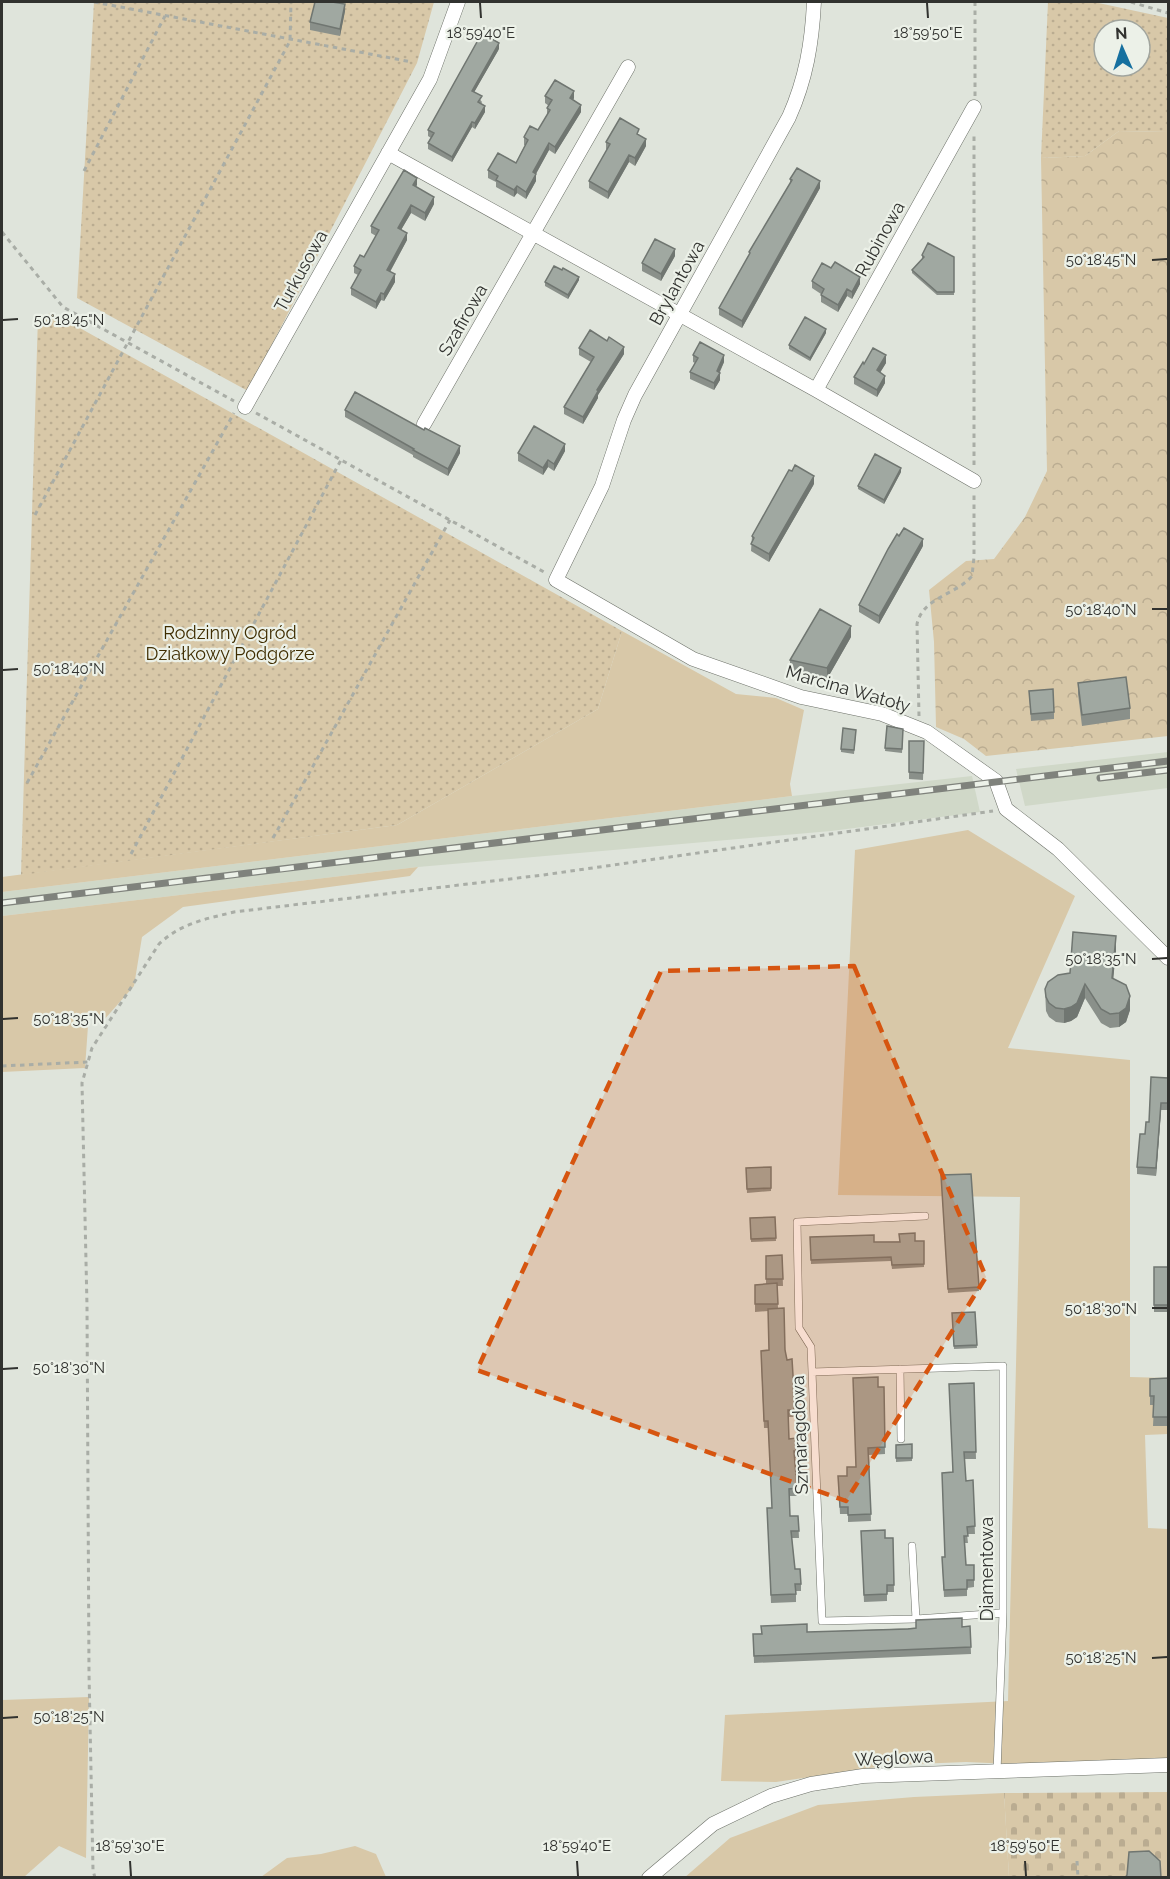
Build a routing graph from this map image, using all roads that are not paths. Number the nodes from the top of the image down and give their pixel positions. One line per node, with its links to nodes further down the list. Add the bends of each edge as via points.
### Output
1 (458, 2): 5 (street, Turkusowa, via 430,79)
2 (814, 2): 7 (street, Brylantowa, via 809,60 799,96)
3 (628, 67): 6 (street, Szafirowa)
4 (974, 106): 8 (street, Rubinowa)
5 (388, 153): 6 (street); 9 (street, Turkusowa)
6 (533, 234): 7 (street); 10 (street, Szafirowa)
7 (680, 314): 8 (street); 12 (street, Brylantowa, via 627,412 602,486)
8 (816, 390): 11 (street)
9 (242, 405)
10 (424, 424)
11 (974, 481)
12 (556, 580): 13 (street, Marcina Watoły, via 693,659 801,697 882,714 927,732 996,781 1006,809 1058,849)
13 (1168, 958)
14 (925, 1216): 16 (lane, Szmaragdowa, via 796,1222 799,1328 811,1347)
15 (900, 1369): 16 (lane); 17 (lane); 19 (lane, Diamentowa, via 1003,1366)
16 (812, 1372): 20 (lane, Szmaragdowa, via 822,1621)
17 (901, 1439)
18 (912, 1546): 20 (lane)
19 (1003, 1613): 20 (lane); 22 (lane, Diamentowa)
20 (916, 1619)
21 (1168, 1765): 22 (street, Węglowa)
22 (997, 1772): 23 (street, Węglowa, via 863,1776 811,1784 771,1796 712,1824)
23 (649, 1878)

